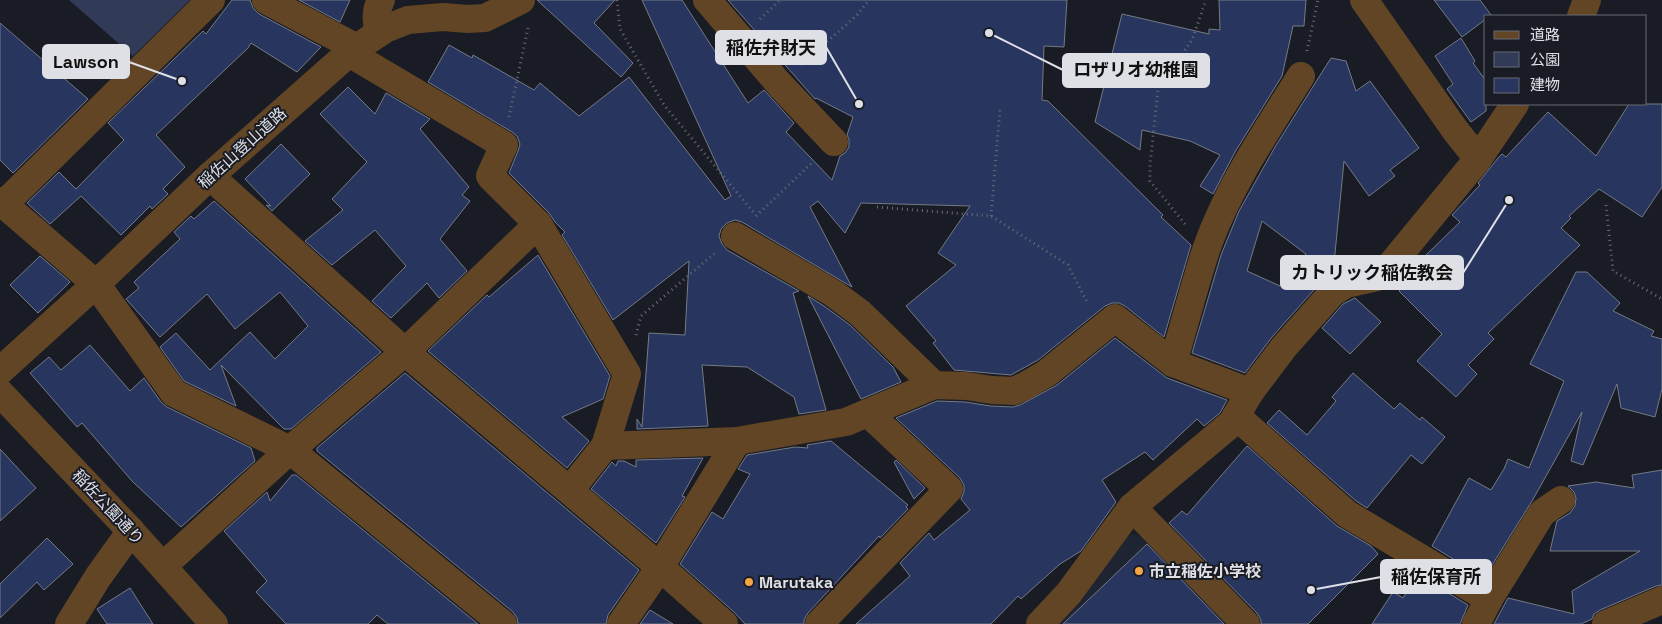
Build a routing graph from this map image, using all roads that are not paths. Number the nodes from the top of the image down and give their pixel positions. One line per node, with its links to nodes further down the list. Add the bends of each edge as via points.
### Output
1 (211, 0): 16 (street)
2 (266, 0): 10 (street)
3 (381, 0): 9 (street, via 376,17)
4 (706, 0): 13 (street)
5 (1364, 0): 14 (street)
6 (1587, 0): 8 (street)
7 (525, 10): 9 (street, 稲佐山登山道路, via 485,18 408,20)
8 (1581, 15)
9 (380, 33): 10 (street, 稲佐山登山道路)
10 (353, 51): 15 (street, 稲佐山登山道路); 17 (street, via 504,145 490,176)
11 (1301, 76): 21 (street, via 1240,178 1207,249)
12 (1514, 105): 14 (street)
13 (834, 142)
14 (1478, 159): 24 (street, via 1390,266 1377,277 1346,284 1333,292 1284,347)
15 (210, 176): 19 (street, 稲佐山登山道路); 20 (street)
16 (2, 203): 19 (street)
17 (538, 224): 20 (street); 29 (street, via 627,374)
18 (735, 236): 23 (street, via 860,313)
19 (96, 284): 22 (street, 稲佐山登山道路); 30 (street, via 174,393)
20 (405, 352): 30 (street); 31 (street)
21 (1173, 364): 23 (street, via 1115,318 1047,373 1014,391); 24 (street)
22 (0, 371)
23 (934, 385): 26 (street)
24 (1250, 392): 27 (street)
25 (0, 393): 34 (street, 稲佐公園通り)
26 (868, 413): 28 (street, via 846,422); 44 (street, via 949,490)
27 (1236, 416): 33 (street, via 1232,423); 37 (street, via 1347,514)
28 (736, 441): 29 (street); 36 (street)
29 (605, 446): 31 (street)
30 (290, 450): 35 (street); 41 (street)
31 (570, 490): 36 (street)
32 (1561, 500): 37 (street, via 1542,513)
33 (1132, 507): 45 (street, via 1069,593); 46 (street)
34 (131, 531): 35 (street, 稲佐公園通り); 39 (street)
35 (163, 566): 40 (street, 稲佐公園通り)
36 (660, 567): 42 (street); 43 (street)
37 (1489, 599): 47 (street)
38 (1662, 600): 48 (street)
39 (69, 624)
40 (214, 624)
41 (503, 624)
42 (621, 624)
43 (724, 624)
44 (819, 624)
45 (1040, 624)
46 (1246, 624)
47 (1476, 624)
48 (1606, 624)

